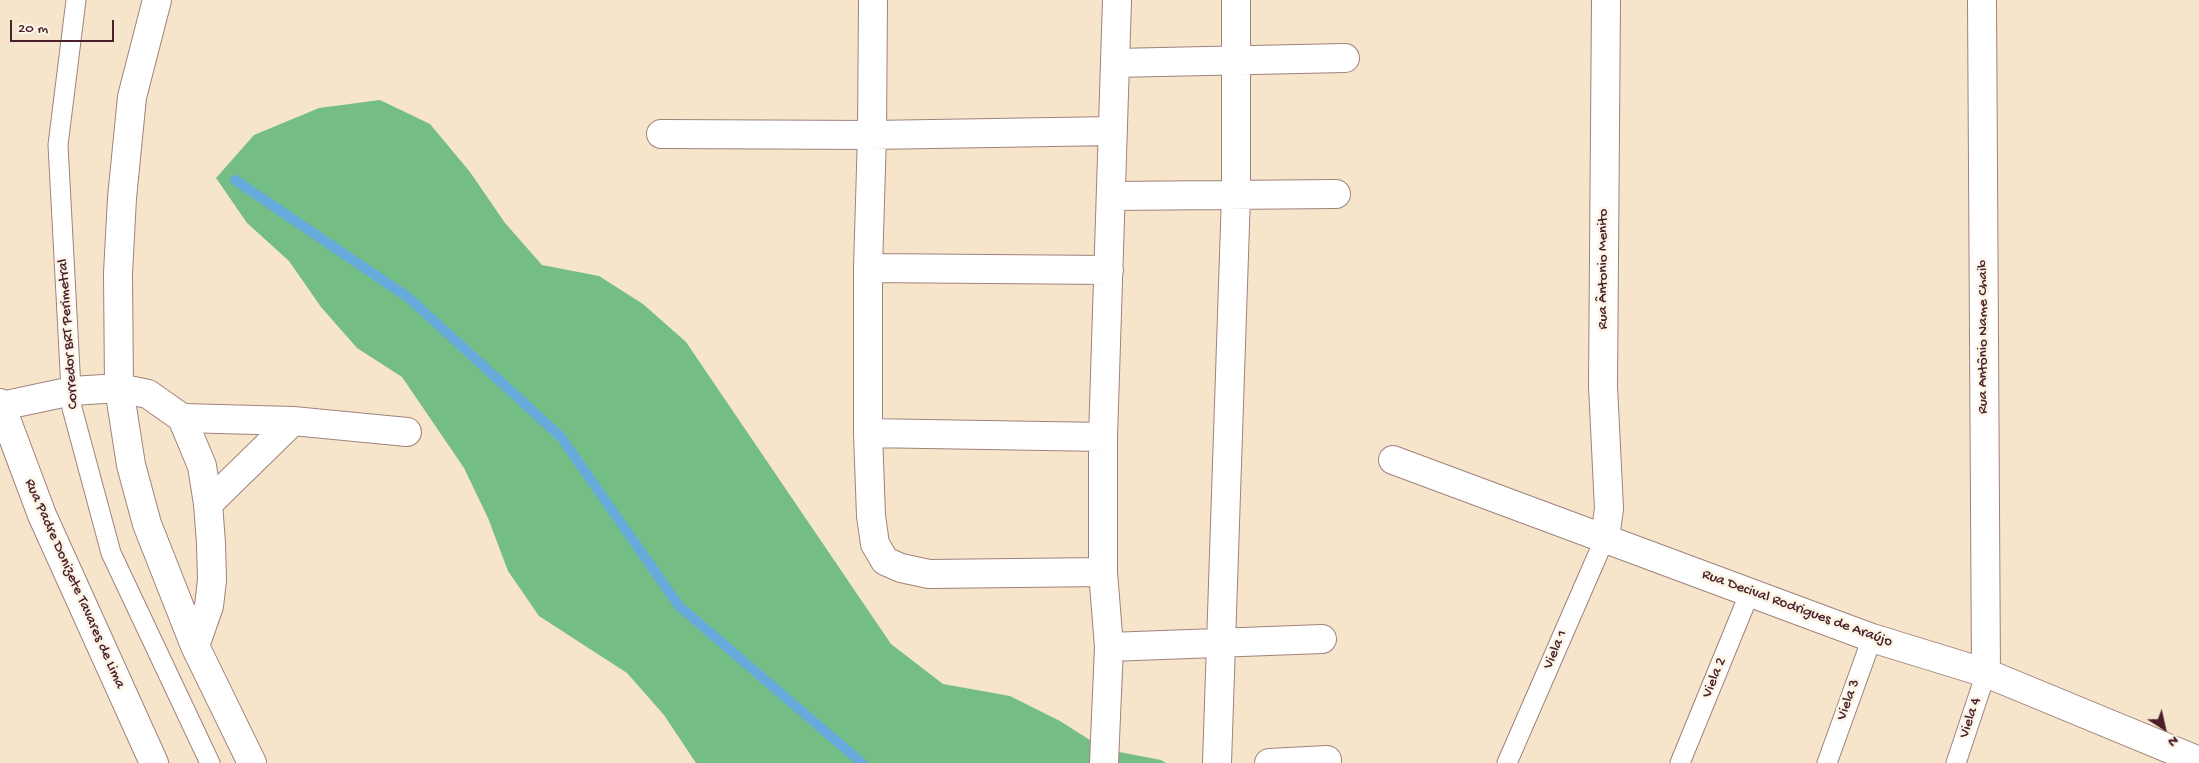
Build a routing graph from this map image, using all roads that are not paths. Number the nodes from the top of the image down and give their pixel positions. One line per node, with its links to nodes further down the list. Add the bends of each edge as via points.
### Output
1 (76, 0): 20 (lane, Corredor BRT Perimetral, via 58,145)
2 (157, 0): 19 (street, via 132,97 122,198 118,273)
3 (873, 0): 13 (street)
4 (1117, 0): 10 (street)
5 (1236, 0): 9 (street)
6 (1606, 0): 29 (street, Rua Ântonio Menito, via 1603,386 1609,509)
7 (1982, 0): 37 (street, Rua Antônio Name Chaib)
8 (1345, 58): 9 (street)
9 (1236, 61): 10 (street); 15 (street)
10 (1115, 63): 11 (street)
11 (1113, 131): 13 (street); 16 (street)
12 (661, 134): 13 (street)
13 (872, 135): 17 (street)
14 (1336, 194): 15 (street)
15 (1236, 195): 16 (street); 34 (street)
16 (1111, 196): 18 (street)
17 (868, 268): 18 (street); 25 (street)
18 (1109, 270): 26 (street)
19 (120, 388): 20 (street); 22 (street, via 148,394); 35 (street, via 131,465 148,524)
20 (72, 391): 21 (street); 41 (lane, Corredor BRT Perimetral, via 72,408 112,553)
21 (0, 405): 40 (street, Rua Padre Donizete Tavares de Lima, via 42,515)
22 (182, 418): 23 (street); 28 (street, via 202,466)
23 (293, 421): 24 (street); 28 (street)
24 (407, 432)
25 (868, 433): 26 (street); 30 (street, via 871,516 875,544 885,561 928,574)
26 (1103, 437): 30 (street)
27 (1393, 460): 29 (street, Rua Decival Rodrigues de Araújo)
28 (208, 504): 35 (street, via 212,580 209,606)
29 (1605, 538): 31 (street, Rua Decival Rodrigues de Araújo); 46 (lane, Viela 1)
30 (1103, 572): 36 (street)
31 (1750, 592): 32 (street, Rua Decival Rodrigues de Araújo); 47 (lane, Viela 2)
32 (1872, 638): 37 (street, Rua Decival Rodrigues de Araújo); 48 (lane, Viela 3)
33 (1322, 640): 34 (street)
34 (1221, 643): 36 (street); 44 (street)
35 (195, 646): 42 (street)
36 (1109, 647): 43 (street)
37 (1986, 673): 39 (street, Rua Decival Rodrigues de Araújo); 49 (lane, Viela 4)
38 (1327, 760): 45 (street)
39 (2195, 761)
40 (154, 763)
41 (210, 763)
42 (252, 763)
43 (1104, 763)
44 (1217, 763)
45 (1269, 763)
46 (1508, 763)
47 (1680, 763)
48 (1827, 763)
49 (1956, 763)

